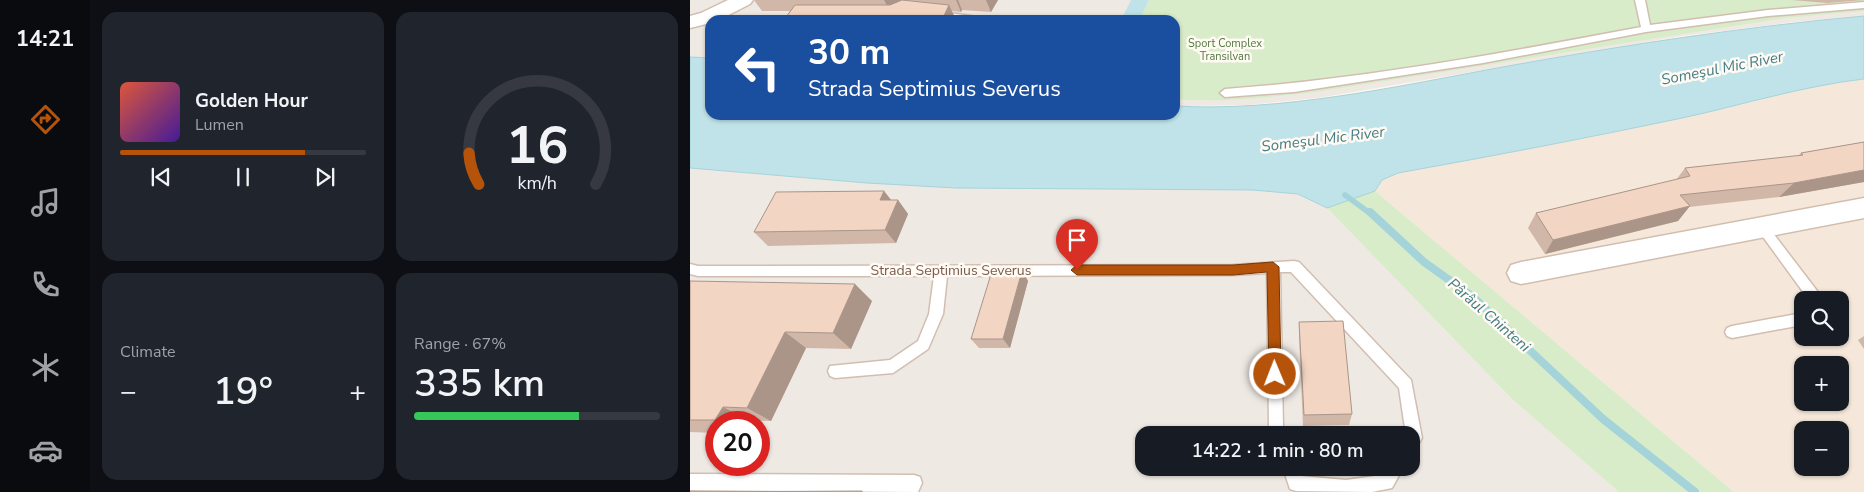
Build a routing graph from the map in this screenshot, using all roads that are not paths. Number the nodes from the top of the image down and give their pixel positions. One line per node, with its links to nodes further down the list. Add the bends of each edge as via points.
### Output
1 (744, 0): 5 (street)
2 (1640, 0): 7 (lane)
3 (1864, 5): 7 (lane, via 1768,13)
4 (928, 13): 6 (lane)
5 (713, 15)
6 (956, 15)
7 (1646, 29): 8 (lane, via 1482,60 1294,88)
8 (1225, 93)
9 (1864, 208): 10 (street)
10 (1762, 227): 14 (street); 15 (lane)
11 (1273, 267): 13 (lane, Strada Septimius Severus, via 1233,270); 19 (lane); 20 (lane, Strada Septimius Severus, via 1294,266 1406,385)
12 (690, 269): 13 (lane, Strada Septimius Severus)
13 (941, 270): 18 (lane, via 936,314 923,345 893,366)
14 (1521, 273)
15 (1811, 291)
16 (1794, 321): 17 (lane)
17 (1732, 332)
18 (834, 371)
19 (1276, 426)
20 (1412, 426)
21 (1294, 476): 22 (lane, via 1296,483 1346,488 1386,482)
22 (1390, 476)
23 (690, 482): 24 (lane, via 914,483)
24 (910, 492)

